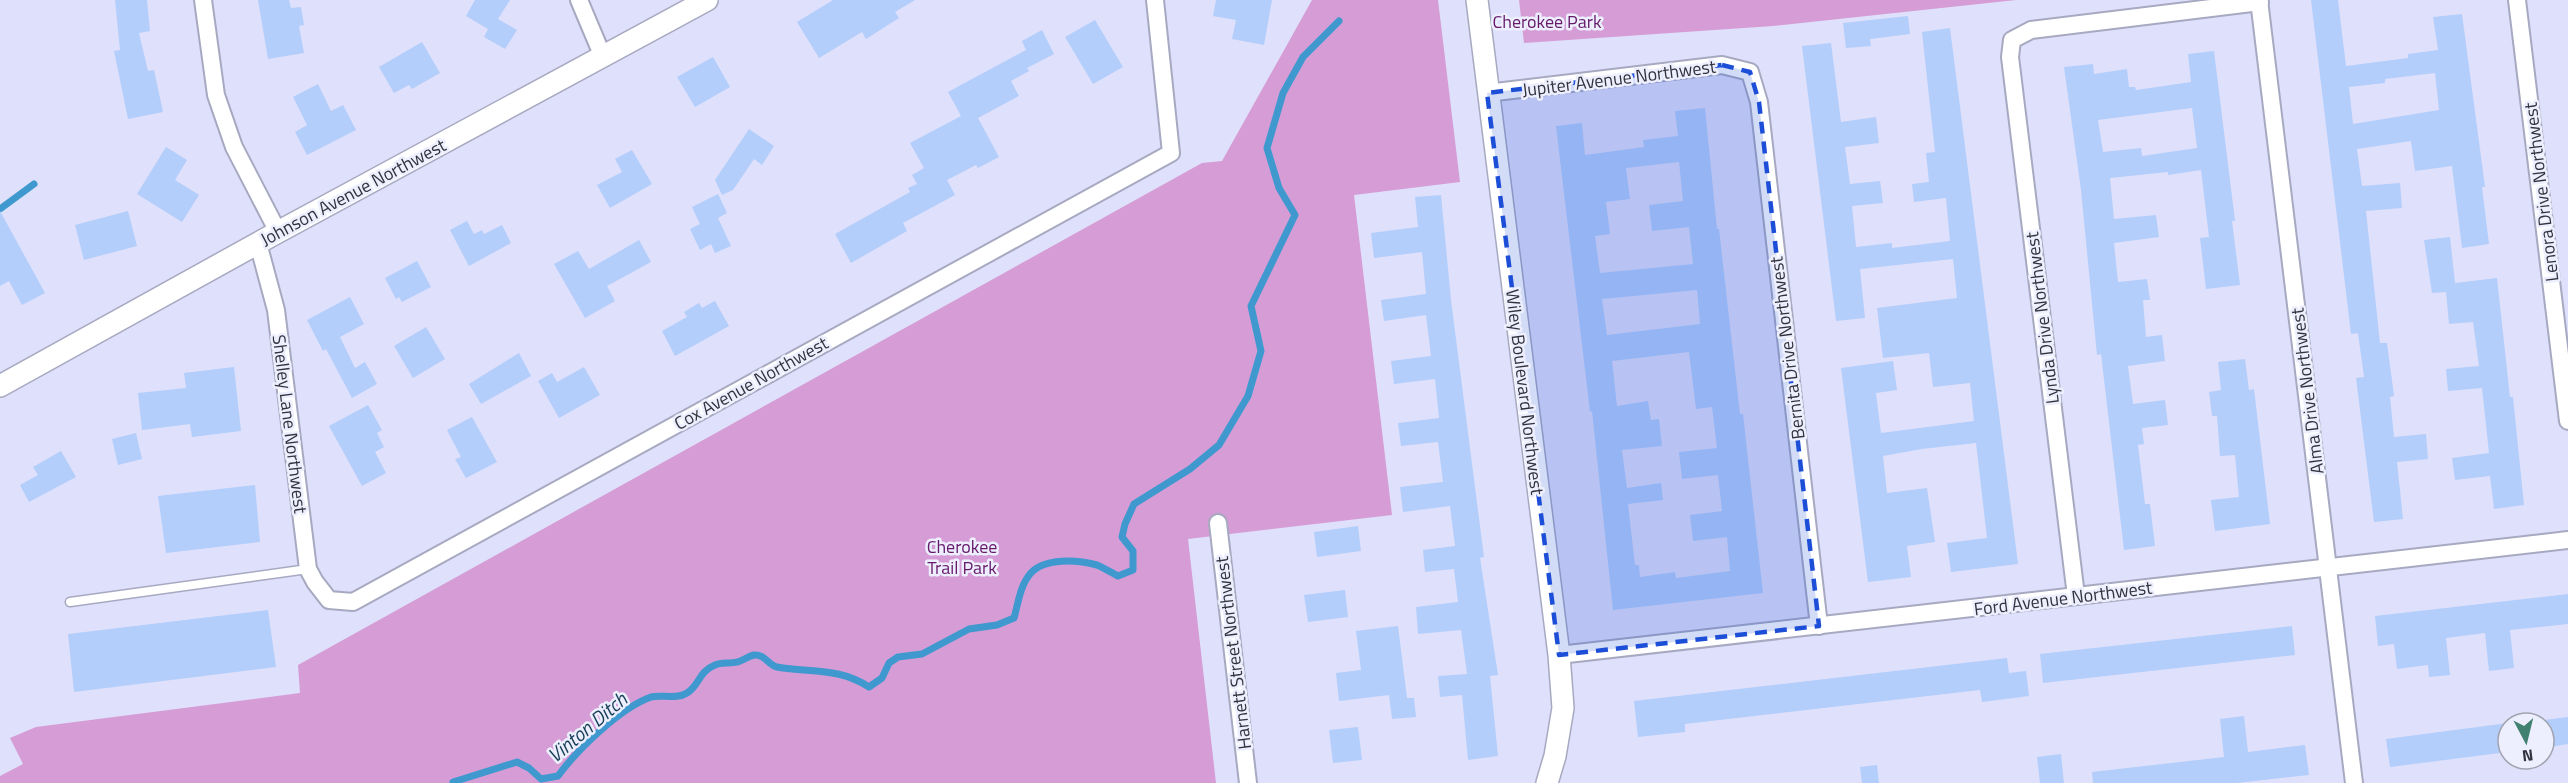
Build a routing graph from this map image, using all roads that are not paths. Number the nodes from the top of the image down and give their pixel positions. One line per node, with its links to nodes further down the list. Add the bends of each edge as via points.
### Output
1 (203, 0): 11 (street, via 216,95 234,147)
2 (579, 0): 8 (street)
3 (707, 0): 8 (street, Johnson Avenue Northwest)
4 (1155, 0): 20 (street, Cox Avenue Northwest, via 1171,153 353,602)
5 (1477, 0): 10 (street, Wiley Boulevard Northwest)
6 (2517, 0): 14 (street, Lenora Drive Northwest)
7 (2260, 1): 17 (street, Alma Drive Northwest); 19 (street, Lynda Drive Northwest, via 2031,30 2012,40 2010,57)
8 (603, 57): 11 (street, Johnson Avenue Northwest)
9 (1750, 72): 10 (street, Jupiter Avenue Northwest, via 1722,65); 22 (street, Bernita Drive Northwest, via 1759,102)
10 (1487, 93): 23 (street, Wiley Boulevard Northwest)
11 (278, 232): 12 (street, Johnson Avenue Northwest)
12 (258, 243): 13 (street, Johnson Avenue Northwest); 18 (street, Shelley Lane Northwest, via 276,310)
13 (0, 386)
14 (2568, 420)
15 (1218, 523): 24 (street, Harnett Street Northwest)
16 (2568, 540): 17 (street, Ford Avenue Northwest)
17 (2329, 567): 19 (street, Ford Avenue Northwest); 26 (street, Alma Drive Northwest)
18 (308, 569): 20 (street, Shelley Lane Northwest); 21 (lane)
19 (2076, 596): 22 (street, Ford Avenue Northwest)
20 (329, 600)
21 (70, 602)
22 (1819, 626): 23 (street, Ford Avenue Northwest)
23 (1559, 655): 25 (street, Wiley Boulevard Northwest, via 1563,708)
24 (1248, 783)
25 (1547, 783)
26 (2354, 783)

